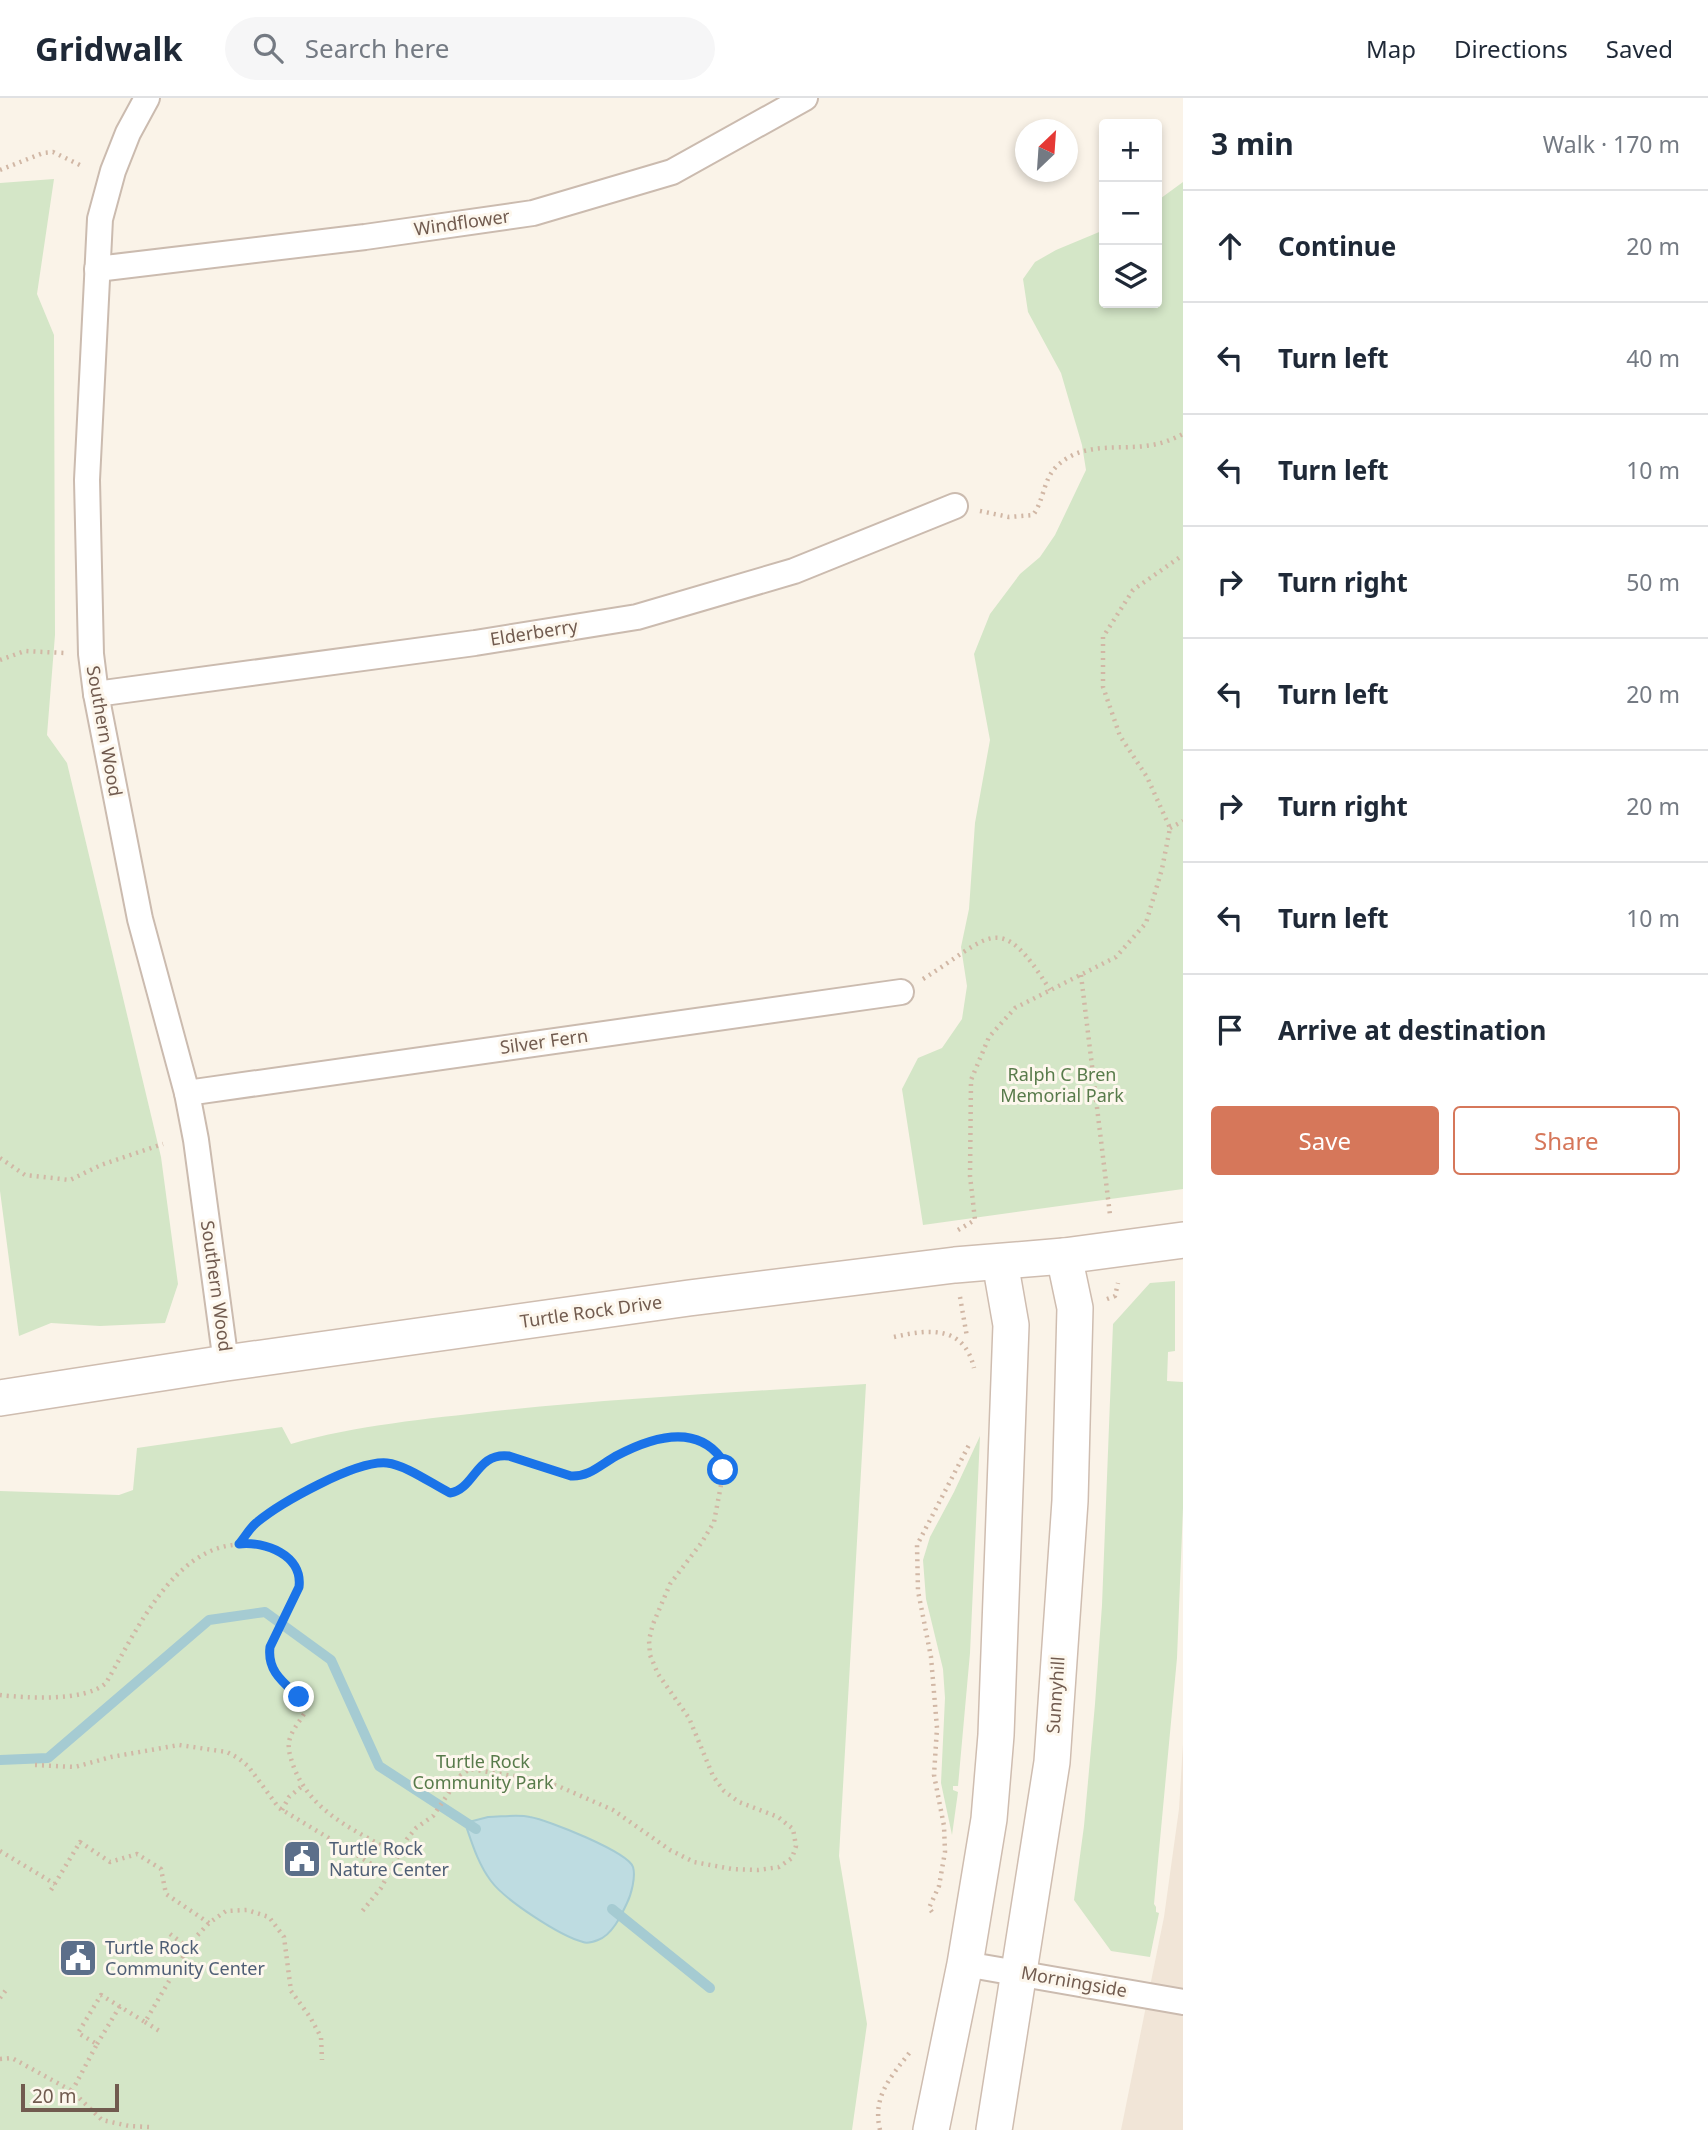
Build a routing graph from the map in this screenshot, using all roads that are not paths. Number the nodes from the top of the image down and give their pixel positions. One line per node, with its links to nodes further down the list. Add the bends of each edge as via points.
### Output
1 (147, 98): 3 (street, Southern Wood, via 113,171 100,219)
2 (805, 98): 3 (street, Windflower, via 672,173 533,213)
3 (97, 269): 5 (street, Southern Wood, via 87,480)
4 (955, 506): 5 (street, Elderberry, via 794,571 637,617)
5 (96, 694): 7 (street, Southern Wood, via 139,919)
6 (901, 992): 7 (street, Silver Fern)
7 (187, 1093): 11 (street, Southern Wood)
8 (1183, 1240): 9 (street, Turtle Rock Drive)
9 (1064, 1256): 10 (street, Turtle Rock Drive); 14 (street, Sunnyhill, via 1075,1308 1070,1501 1052,1762)
10 (1000, 1262): 11 (street, Turtle Rock Drive, via 703,1296); 13 (street, via 1011,1325 996,1735 989,1819)
11 (226, 1363): 12 (street, Turtle Rock Drive)
12 (0, 1398)
13 (965, 1964): 14 (street, Morningside); 16 (street)
14 (1019, 1972): 15 (street, Morningside); 17 (street, Sunnyhill)
15 (1183, 2002)
16 (931, 2130)
17 (994, 2130)

